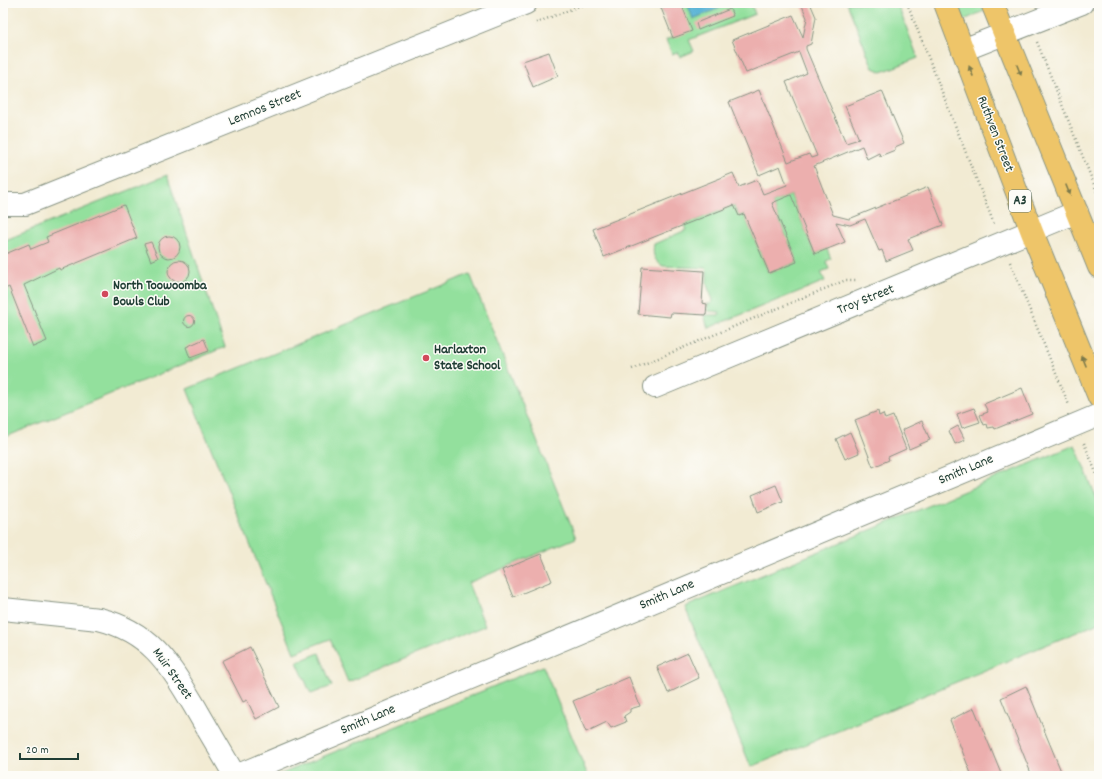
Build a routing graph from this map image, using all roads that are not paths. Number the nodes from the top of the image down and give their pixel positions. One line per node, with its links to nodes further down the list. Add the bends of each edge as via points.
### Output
1 (526, 3): 7 (street, Lemnos Street, via 25,204)
2 (945, 3): 6 (highway, Ruthven Street / A3)
3 (992, 3): 5 (highway)
4 (1082, 3): 5 (street)
5 (1004, 33): 6 (street); 8 (highway, one-way to 8)
6 (963, 50): 9 (highway, Ruthven Street / A3, one-way to 6)
7 (3, 204)
8 (1077, 212): 9 (street, Troy Street); 10 (highway)
9 (1032, 232): 11 (street, Troy Street); 12 (highway, Ruthven Street / A3, one-way to 9)
10 (1099, 267)
11 (655, 387)
12 (1099, 398)
13 (1099, 415): 15 (street, Smith Lane)
14 (3, 609): 15 (street, Muir Street, via 99,618 138,634 152,645 171,668)
15 (236, 776)

